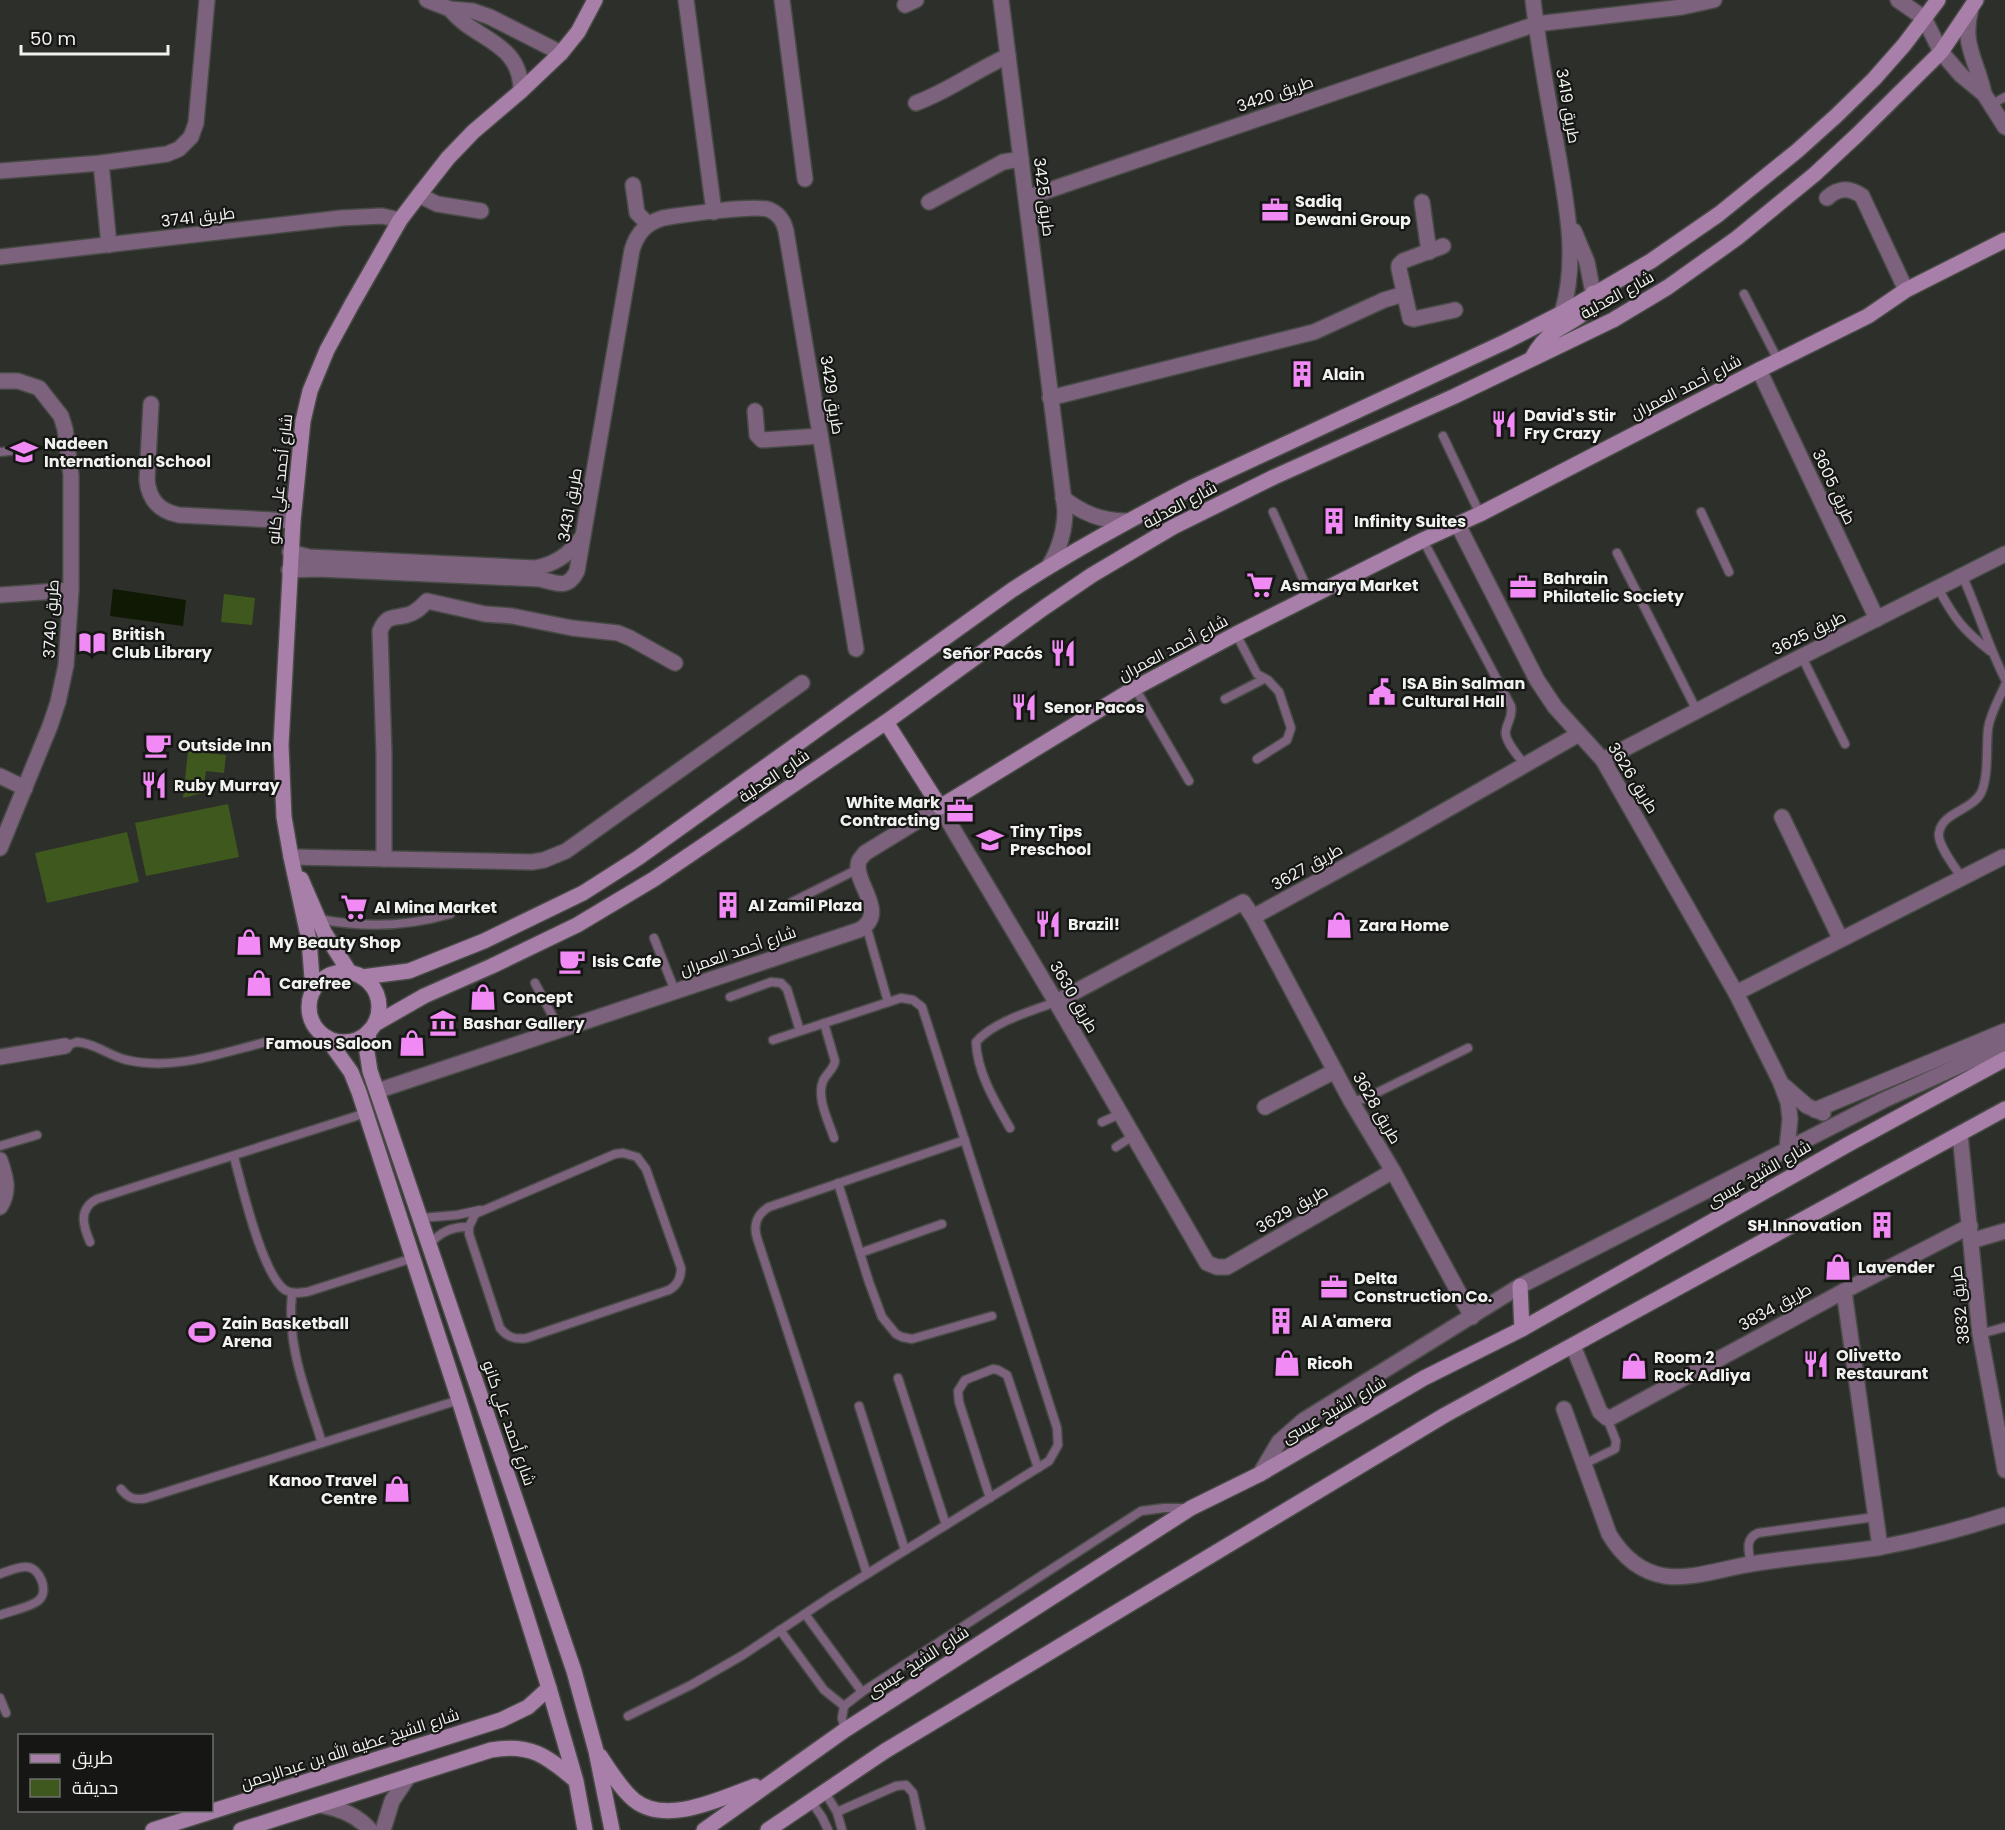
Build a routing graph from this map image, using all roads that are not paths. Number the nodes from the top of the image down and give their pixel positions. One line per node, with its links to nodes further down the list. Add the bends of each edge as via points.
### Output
1 (207, 0): 23 (street, via 196,123 191,137 167,154)
2 (427, 0): 11 (street)
3 (596, 0): 16 (main road, شارع أحمد علي كانو)
4 (686, 0): 33 (street)
5 (782, 0): 25 (street)
6 (1533, 0): 14 (street, طريق 3419)
7 (1714, 0): 14 (street, طريق 3420, via 1682,8)
8 (1898, 0): 13 (street)
9 (1938, 0): 13 (main road, شارع العدلية)
10 (1004, 1): 17 (street, طريق 3425)
11 (452, 4): 16 (street, via 490,17); 18 (street, via 464,24 512,57 520,73)
12 (1974, 4): 15 (main road, شارع العدلية); 19 (street, via 1967,39)
13 (1924, 18): 15 (street); 41 (main road, شارع العدلية, via 1874,80 1797,151 1687,238)
14 (1536, 24): 28 (street, طريق 3420); 34 (street, طريق 3419)
15 (1941, 52): 19 (street, via 1961,75); 46 (main road, شارع العدلية, via 1815,174 1737,238 1629,311)
16 (561, 53): 18 (main road, شارع أحمد علي كانو)
17 (1008, 56): 20 (street); 22 (street, طريق 3425)
18 (521, 91): 27 (main road, شارع أحمد علي كانو, via 473,132)
19 (1994, 99): 21 (street)
20 (916, 103)
21 (2005, 127)
22 (1021, 159): 28 (street, طريق 3425); 30 (street, via 1003,162)
23 (101, 163): 24 (street); 38 (street)
24 (0, 171)
25 (805, 179)
26 (633, 185): 36 (street, via 637,213)
27 (419, 195): 32 (street, via 437,204); 35 (main road, شارع أحمد علي كانو)
28 (1026, 198): 50 (street, طريق 3425)
29 (1827, 198): 40 (street, via 1840,190 1862,196)
30 (929, 202)
31 (1422, 202): 42 (street, via 1436,249 1399,264)
32 (481, 212)
33 (714, 212): 36 (street, via 663,218); 53 (street, طريق 3429, via 763,207 772,210 784,223)
34 (1568, 218): 41 (street, طريق 3419, via 1587,262); 45 (street, طريق 3419, via 1572,265)
35 (400, 220): 38 (street, طريق 3741, via 382,216 341,218); 61 (main road, شارع أحمد علي كانو, via 327,350 310,391)
36 (648, 224): 64 (street, طريق 3431, via 638,235 633,250)
37 (2005, 240): 40 (main road, شارع أحمد العمران)
38 (109, 245): 39 (street, طريق 3741)
39 (0, 257)
40 (1906, 290): 47 (main road, شارع أحمد العمران, via 1868,316)
41 (1593, 293): 45 (main road, شارع العدلية); 46 (main road, via 1594,299 1586,311 1545,339)
42 (1404, 294): 44 (street, via 1409,316 1414,319); 50 (street, via 1314,332)
43 (1744, 294): 47 (lane)
44 (1455, 310)
45 (1562, 313): 62 (main road, شارع العدلية)
46 (1532, 358): 93 (main road, شارع العدلية, via 1173,527 1092,575)
47 (1778, 360): 48 (main road, شارع أحمد العمران)
48 (1759, 370): 60 (main road, شارع أحمد العمران); 80 (street, طريق 3605)
49 (0, 381): 76 (street, طريق 3740, via 18,381 39,388 61,416 71,476)
50 (1050, 398): 57 (street, طريق 3425)
51 (151, 404): 61 (street, via 148,492 160,507 179,514)
52 (756, 411): 53 (street, via 757,435 762,440)
53 (820, 436): 82 (street, طريق 3429)
54 (1443, 436): 60 (lane)
55 (30, 449): 56 (lane)
56 (0, 452)
57 (1063, 498): 62 (street, via 1086,514); 69 (street, طريق 3425, via 1063,534)
58 (1273, 512): 78 (lane)
59 (1701, 512): 72 (lane)
60 (1480, 514): 63 (main road, شارع أحمد العمران)
61 (292, 521): 66 (main road, شارع أحمد علي كانو)
62 (1126, 521): 69 (main road, شارع العدلية)
63 (1458, 525): 65 (main road, شارع أحمد العمران); 94 (street, طريق 3626, via 1537,680)
64 (582, 537): 73 (street, via 566,555); 73 (street, طريق 3431, via 577,571 571,580 556,585)
65 (1423, 540): 78 (main road, شارع أحمد العمران); 98 (lane, via 1511,706 1505,736)
66 (290, 552): 70 (street); 71 (main road, شارع أحمد علي كانو)
67 (1617, 553): 92 (lane)
68 (2005, 554): 74 (street, طريق 3625)
69 (1049, 566): 117 (main road, شارع العدلية, via 583,893 429,964 409,971)
70 (428, 569): 71 (street, طريق 3431); 73 (street, طريق 3431); 79 (street)
71 (289, 570): 107 (main road, شارع أحمد علي كانو, via 281,745 284,817)
72 (1729, 572)
73 (523, 574)
74 (1962, 575): 75 (street, طريق 3625); 83 (lane)
75 (1938, 588): 80 (street, طريق 3625); 83 (lane, via 1959,624)
76 (71, 590): 77 (street); 101 (street, طريق 3740, via 63,684)
77 (0, 595)
78 (1311, 597): 81 (main road, شارع أحمد العمران)
79 (427, 601): 85 (street, via 485,614 618,633); 106 (street, via 413,613 386,621 380,631)
80 (1877, 619): 84 (street, طريق 3625)
81 (1236, 634): 86 (lane, via 1257,674); 90 (main road, شارع أحمد العمران)
82 (856, 649)
83 (1991, 651): 87 (lane)
84 (1802, 657): 92 (street, طريق 3625); 95 (lane)
85 (675, 663)
86 (1264, 679): 91 (lane); 96 (lane, via 1279,692 1291,733 1287,740)
87 (2005, 680)
88 (802, 683): 106 (street, via 555,856 531,862)
89 (2005, 685): 109 (lane, via 1989,724 1980,794 1945,820 1938,836)
90 (1135, 688): 100 (lane); 102 (main road, شارع أحمد العمران)
91 (1225, 699)
92 (1697, 711): 97 (street, طريق 3625)
93 (886, 722): 102 (main road, طريق 3630); 126 (main road, شارع العدلية, via 654,879 577,925 424,996)
94 (1579, 734): 97 (street, طريق 3626); 98 (street, طريق 3627)
95 (1845, 744)
96 (1257, 759)
97 (1603, 760): 121 (street, طريق 3626)
98 (1525, 765): 112 (street, طريق 3627)
99 (0, 776): 101 (street)
100 (1189, 781)
101 (25, 788): 104 (street, طريق 3740)
102 (940, 807): 108 (street, شارع أحمد العمران, via 865,853); 124 (street, طريق 3630)
103 (1782, 817): 116 (street)
104 (0, 848)
105 (2003, 857): 109 (street)
106 (384, 859): 107 (street)
107 (292, 860): 113 (main road, شارع أحمد علي كانو); 119 (main road, شارع أحمد علي كانو, via 309,940)
108 (858, 869): 110 (lane); 114 (street, via 871,909)
109 (1962, 878): 116 (street)
110 (792, 902)
111 (450, 914): 113 (lane, via 385,926)
112 (1253, 917): 124 (street, via 1244,902); 138 (street, طريق 3628)
113 (319, 919): 117 (main road, شارع أحمد علي كانو)
114 (866, 926): 120 (street, شارع أحمد العمران); 123 (lane)
115 (654, 938): 120 (lane)
116 (1840, 938): 121 (street)
117 (356, 975): 119 (main road, via 340,972 329,976); 126 (main road, via 376,993 378,1014)
118 (535, 983): 127 (lane)
119 (313, 991): 130 (main road, via 310,1011 318,1030)
120 (675, 991): 127 (street, شارع أحمد العمران)
121 (1736, 993): 139 (street, طريق 3626)
122 (730, 997): 129 (lane, via 781,982 787,989)
123 (888, 1002): 125 (lane); 154 (lane, via 907,998 922,1007)
124 (1056, 1002): 146 (street, طريق 3630); 149 (lane, via 1010,1020 976,1042 991,1094)
125 (824, 1023): 129 (lane); 153 (lane, via 835,1061 822,1082 821,1099)
126 (372, 1027): 130 (main road, via 354,1041); 140 (main road, شارع أحمد علي كانو, via 367,1052)
127 (560, 1030): 140 (street, شارع أحمد العمران)
128 (2005, 1030): 144 (street)
129 (800, 1031): 131 (lane)
130 (326, 1037): 145 (main road, via 351,1071)
131 (773, 1040)
132 (266, 1042): 134 (lane, via 193,1060 157,1063 126,1060 83,1043)
133 (2005, 1045): 147 (street)
134 (65, 1046): 136 (street)
135 (1468, 1048): 141 (lane, via 1364,1099)
136 (0, 1057)
137 (2005, 1059): 180 (main road, شارع الشيخ عيسى)
138 (1335, 1071): 141 (street, طريق 3628); 142 (street)
139 (1780, 1081): 144 (street, طريق 3626); 157 (street, طريق 3626, via 1790,1112)
140 (377, 1091): 164 (main road, شارع أحمد علي كانو)
141 (1351, 1101): 160 (street, طريق 3628)
142 (1265, 1107)
143 (2005, 1109): 150 (main road)
144 (1815, 1110): 147 (street, طريق 3626)
145 (366, 1113): 158 (lane); 172 (main road)
146 (1120, 1114): 148 (lane); 152 (street, طريق 3630)
147 (1849, 1119): 157 (street)
148 (1102, 1122)
149 (1010, 1128)
150 (1960, 1134): 168 (street, طريق 3832); 182 (main road)
151 (37, 1135): 155 (lane)
152 (1133, 1136): 156 (lane); 173 (street, طريق 3630)
153 (834, 1138)
154 (964, 1140): 161 (lane); 190 (lane, via 1057,1428 1055,1454)
155 (0, 1146)
156 (1116, 1147)
157 (1787, 1149): 174 (street)
158 (234, 1157): 169 (lane, via 92,1202 83,1220); 176 (lane, via 265,1263 283,1289)
159 (0, 1160): 162 (street, via 7,1181)
160 (1393, 1172): 173 (street, طريق 3629, via 1229,1272); 178 (street, طريق 3628)
161 (838, 1183): 171 (lane); 205 (lane, via 764,1210 756,1220 755,1232)
162 (0, 1207)
163 (481, 1210): 164 (lane); 166 (lane); 166 (lane, via 615,1154 630,1154 643,1162 646,1169 681,1268 680,1279 669,1290 527,1338 511,1338 500,1328)
164 (421, 1218): 170 (main road, شارع أحمد علي كانو)
165 (942, 1224): 171 (lane)
166 (469, 1227): 170 (lane, via 440,1233)
167 (2005, 1231): 168 (street, طريق 3834)
168 (1971, 1233): 175 (street, طريق 3834); 181 (street, طريق 3832)
169 (90, 1242)
170 (430, 1244): 199 (main road, شارع أحمد علي كانو)
171 (860, 1253): 177 (lane, via 882,1317 902,1337 912,1339)
172 (413, 1258): 176 (lane, via 307,1292); 184 (main road)
173 (1207, 1263)
174 (1520, 1286): 178 (street); 180 (main road)
175 (1844, 1291): 187 (street, طريق 3834); 197 (street)
176 (292, 1293): 188 (lane, via 294,1352)
177 (992, 1316)
178 (1472, 1317): 192 (street, via 1304,1420 1279,1442)
179 (2005, 1327): 181 (lane)
180 (1522, 1329): 192 (main road, شارع الشيخ عيسى, via 1424,1378)
181 (1980, 1334): 191 (street, طريق 3832)
182 (1573, 1346): 187 (street); 220 (main road, via 1445,1415)
183 (898, 1378): 198 (lane)
184 (459, 1400): 188 (lane); 202 (main road)
185 (859, 1406): 201 (lane)
186 (1564, 1409): 189 (street)
187 (1604, 1415): 189 (lane, via 1616,1441 1615,1449)
188 (322, 1443): 193 (lane, via 147,1498 132,1498)
189 (1584, 1464): 203 (street, via 1609,1534 1638,1567 1681,1577)
190 (1038, 1468): 194 (lane); 194 (lane, via 1007,1375 993,1369 965,1380 958,1392 958,1402)
191 (2005, 1470)
192 (1260, 1474): 195 (main road, شارع الشيخ عيسى)
193 (121, 1489)
194 (990, 1497): 198 (lane)
195 (1191, 1508): 210 (lane, via 1141,1511); 215 (main road, شارع الشيخ عيسى)
196 (2005, 1515): 200 (street)
197 (1875, 1517): 200 (street); 203 (lane, via 1752,1535 1748,1548)
198 (946, 1525): 201 (lane)
199 (532, 1546): 202 (main road); 216 (main road, شارع أحمد علي كانو)
200 (1880, 1547): 203 (street)
201 (905, 1550): 205 (lane)
202 (508, 1554): 209 (main road)
203 (1751, 1564)
204 (0, 1574): 207 (lane, via 30,1567 39,1574 44,1592 36,1602)
205 (867, 1574): 206 (lane)
206 (805, 1614): 208 (lane); 210 (lane)
207 (0, 1615)
208 (780, 1630): 212 (lane, via 824,1690); 214 (lane, via 691,1685)
209 (549, 1688): 219 (main road); 224 (main road, شارع الشيخ عطية الله بن عبدالرحمن, via 528,1707 501,1720)
210 (862, 1692): 212 (lane)
211 (0, 1698): 213 (lane)
212 (844, 1706): 215 (lane)
213 (6, 1713)
214 (628, 1716)
215 (845, 1730): 218 (main road, شارع الشيخ عيسى)
216 (596, 1751): 218 (main road, via 625,1791 650,1808 684,1809); 233 (main road, شارع أحمد علي كانو)
217 (408, 1777): 219 (main road, via 505,1747 544,1755); 222 (main road); 230 (street, via 392,1801)
218 (777, 1778): 234 (main road, شارع الشيخ عيسى)
219 (576, 1781): 223 (main road)
220 (824, 1791): 221 (main road); 226 (lane)
221 (811, 1801): 235 (main road); 236 (lane)
222 (320, 1805): 228 (main road); 229 (street, via 344,1811)
223 (581, 1805): 231 (main road); 232 (main road)
224 (213, 1811)
225 (210, 1812): 227 (main road, شارع الشيخ عطية الله بن عبدالرحمن)
226 (837, 1812): 237 (lane); 238 (lane, via 906,1785 913,1793)
227 (153, 1830)
228 (241, 1830)
229 (370, 1830)
230 (382, 1830)
231 (576, 1830)
232 (585, 1830)
233 (612, 1830)
234 (704, 1830)
235 (768, 1830)
236 (828, 1830)
237 (842, 1830)
238 (921, 1830)

